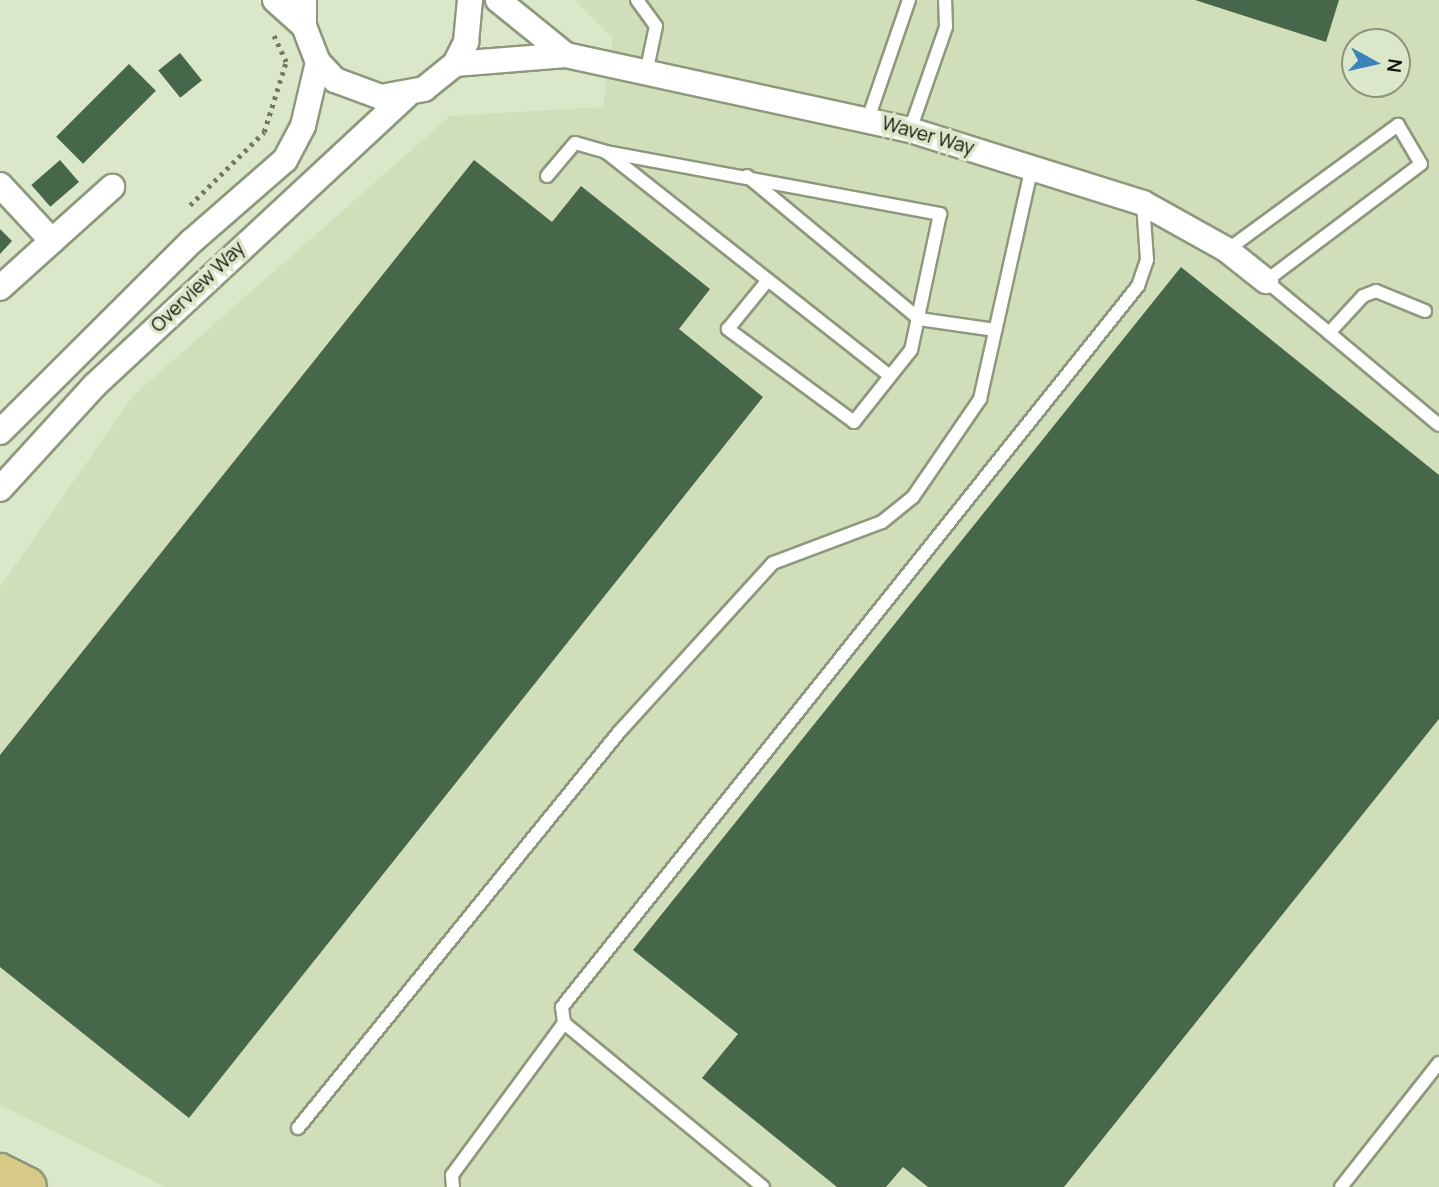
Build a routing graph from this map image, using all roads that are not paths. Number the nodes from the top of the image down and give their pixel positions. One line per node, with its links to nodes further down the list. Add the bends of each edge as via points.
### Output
1 (304, 0): 8 (street)
2 (470, 0): 11 (street, via 466,42)
3 (498, 0): 9 (street, Waver Way)
4 (637, 0): 12 (lane, via 656,26)
5 (909, 0): 14 (lane)
6 (945, 0): 15 (lane, via 946,27)
7 (271, 10): 8 (street)
8 (304, 26): 10 (street)
9 (565, 55): 11 (street, Waver Way); 12 (street, Waver Way)
10 (318, 62): 13 (street, via 357,92); 34 (street, Overview Way, via 303,126 285,160 192,241)
11 (455, 64): 13 (street, Overview Way)
12 (646, 73): 14 (street, Waver Way)
13 (406, 96): 35 (street, Overview Way, via 95,385)
14 (868, 119): 15 (street, Waver Way)
15 (910, 130): 17 (street, Waver Way)
16 (606, 152): 18 (lane, via 575,143); 19 (lane); 25 (lane)
17 (1032, 166): 22 (street, Waver Way); 30 (lane)
18 (547, 176)
19 (746, 176): 29 (lane); 29 (lane, via 940,214)
20 (0, 185): 23 (street)
21 (112, 187): 23 (street)
22 (1143, 203): 24 (street, Waver Way); 36 (lane, via 1147,260 1138,286 562,1007)
23 (52, 241): 27 (street)
24 (1227, 250): 26 (street, Waver Way); 26 (lane, via 1398,125 1422,164)
25 (768, 281): 32 (lane); 32 (lane, via 728,329 854,422)
26 (1266, 281): 31 (lane)
27 (0, 288)
28 (1425, 311): 31 (lane, via 1376,291 1363,296)
29 (919, 319): 30 (lane); 32 (lane, via 911,350)
30 (995, 330): 38 (lane, via 980,399 913,497 882,522 773,563 620,731)
31 (1329, 333): 33 (lane)
32 (890, 376)
33 (1439, 425)
34 (0, 432)
35 (0, 489)
36 (564, 1023): 41 (lane, via 452,1175); 42 (lane)
37 (1439, 1063): 43 (lane)
38 (298, 1128)
39 (0, 1173): 40 (highway)
40 (27, 1187)
41 (453, 1187)
42 (763, 1187)
43 (1341, 1187)

